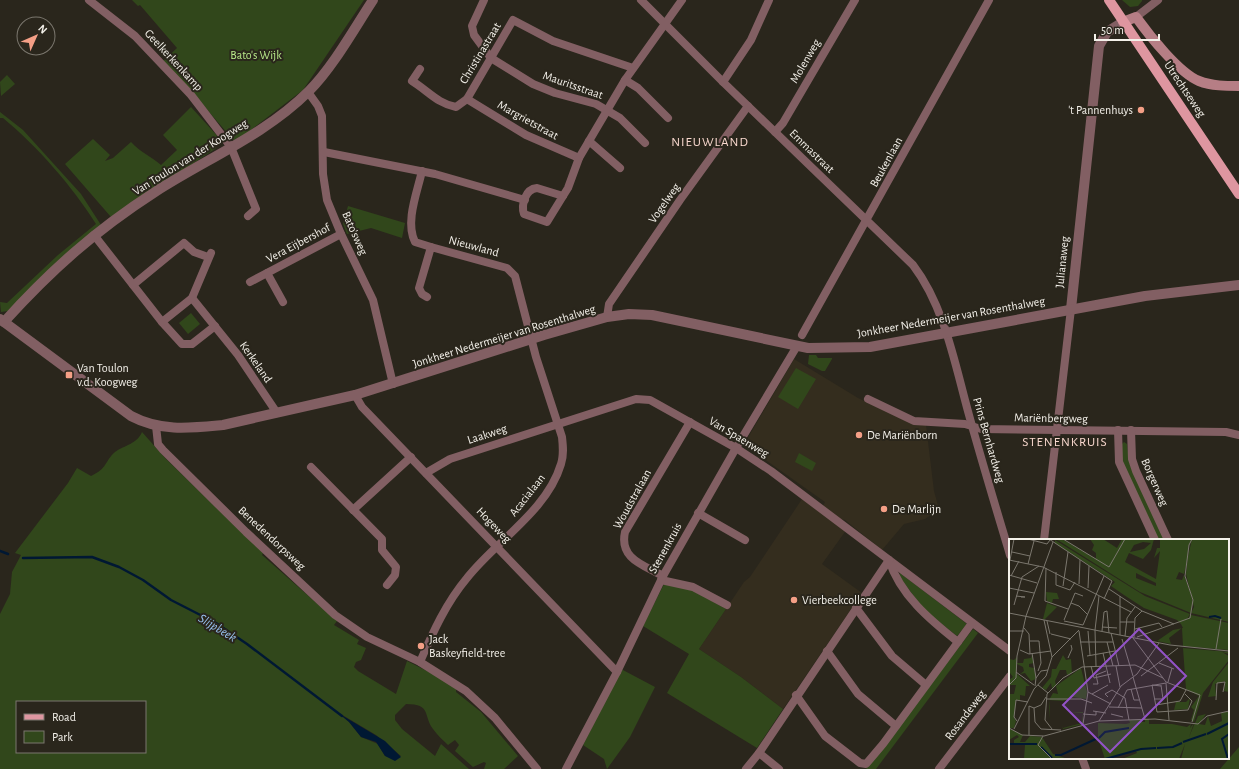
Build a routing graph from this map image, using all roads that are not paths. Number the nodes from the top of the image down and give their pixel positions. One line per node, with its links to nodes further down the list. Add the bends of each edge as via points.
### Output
1 (89, 0): 28 (street, Geelkerkenkamp, via 135,36 191,95)
2 (373, 0): 20 (street, Van Toulon van der Koogweg, via 322,76)
3 (484, 0): 14 (street, via 472,26 474,35)
4 (641, 0): 13 (street, Emmastraat)
5 (682, 0): 13 (street)
6 (769, 0): 18 (street, via 751,40)
7 (855, 0): 25 (street, Molenweg, via 783,123)
8 (990, 0): 37 (street, Beukenlaan)
9 (1109, 0): 12 (main road, Utrechtseweg)
10 (1158, 0): 11 (street)
11 (1136, 17): 12 (main road); 19 (main road, via 1179,66 1193,78 1218,85)
12 (1123, 22): 33 (main road, Utrechtseweg); 48 (street, Julianaweg, via 1107,32 1099,46)
13 (665, 25): 15 (street); 18 (street, Emmastraat)
14 (491, 58): 15 (street, Christinastraat, via 514,20 553,41); 21 (street, Christinastraat); 23 (street, Mauritsstraat, via 533,84 596,104)
15 (633, 68): 17 (street)
16 (420, 69): 21 (street, Christinastraat, via 412,80 427,93 456,107)
17 (625, 80): 23 (street); 24 (street, via 638,88)
18 (723, 82): 22 (street, Emmastraat)
19 (1239, 86)
20 (308, 92): 28 (street, Van Toulon van der Koogweg, via 268,124); 29 (street, Bato'sweg, via 322,116)
21 (467, 99): 30 (street, Margrietstraat, via 542,143)
22 (748, 106): 25 (street, Emmastraat); 49 (street, Vogelweg, via 680,200 610,304)
23 (607, 110): 26 (street); 27 (street, via 620,118)
24 (668, 118)
25 (775, 132): 37 (street, Emmastraat)
26 (589, 141): 30 (street); 31 (street)
27 (645, 143)
28 (231, 147): 36 (street, Geelkerkenkamp, via 256,209); 39 (street, Van Toulon van der Koogweg, via 155,192)
29 (324, 152): 32 (street); 38 (street, Bato'sweg, via 323,174 327,200)
30 (579, 158): 34 (street)
31 (620, 168)
32 (422, 171): 35 (street); 40 (street, Nieuwland, via 410,222 410,233 415,242)
33 (1239, 194)
34 (563, 196): 35 (street, via 537,188 531,189); 35 (street, via 547,222 524,214 522,209)
35 (525, 200)
36 (248, 216)
37 (868, 220): 53 (street, Emmastraat, via 922,276); 54 (street, Beukenlaan)
38 (341, 234): 41 (street, Vera Eijbershof); 57 (street, Bato'sweg, via 373,300)
39 (94, 235): 43 (street); 50 (street, Van Toulon van der Koogweg)
40 (431, 248): 45 (street, Nieuwland, via 419,288); 55 (street, Nieuwland, via 507,268 515,276)
41 (267, 273): 42 (street, Vera Eijbershof); 47 (street, Vera Eijbershof)
42 (250, 282)
43 (133, 285): 46 (street, via 184,244 194,252 210,255); 51 (street)
44 (1239, 285): 48 (street, Jonkheer Nedermeijer van Rosenthalweg, via 1145,296)
45 (427, 297)
46 (192, 298): 51 (street); 52 (street, Kerkeland)
47 (283, 302)
48 (1071, 309): 53 (street, Jonkheer Nedermeijer van Rosenthalweg); 65 (street, Julianaweg)
49 (608, 317): 55 (street, Jonkheer Nedermeijer van Rosenthalweg); 56 (street, Jonkheer Nedermeijer van Rosenthalweg, via 629,314 652,315)
50 (2, 320): 63 (street, via 131,416 145,424)
51 (162, 322): 52 (street, via 178,340 187,345)
52 (215, 326): 60 (street, Kerkeland)
53 (946, 332): 56 (street, Jonkheer Nedermeijer van Rosenthalweg, via 870,347 820,349); 64 (street, Prins Bernhardweg)
54 (802, 335)
55 (531, 339): 57 (street, Jonkheer Nedermeijer van Rosenthalweg); 62 (street, Acacialaan)
56 (797, 346): 69 (street, Stenenkruis)
57 (393, 384): 58 (street, Jonkheer Nedermeijer van Rosenthalweg)
58 (355, 395): 60 (street, Jonkheer Nedermeijer van Rosenthalweg); 70 (street, Hogeweg, via 362,407)
59 (868, 399): 64 (street, Mariënbergweg, via 914,421 965,424)
60 (277, 413): 63 (street, Jonkheer Nedermeijer van Rosenthalweg, via 223,425 169,428)
61 (690, 422): 62 (street, Van Spaenweg, via 650,400 636,399); 69 (street, Van Spaenweg); 82 (street, Woudstralaan, via 625,532 623,540 631,557)
62 (557, 424): 72 (street, Laakweg, via 450,459); 79 (street, Acacialaan, via 563,450 562,463 557,475 528,516)
63 (156, 426): 90 (street, Benedendorpsweg, via 158,444 163,450 335,615 367,638)
64 (972, 427): 65 (street, Mariënbergweg); 80 (street, Prins Bernhardweg)
65 (1057, 430): 66 (street, Mariënbergweg); 75 (street, Julianaweg)
66 (1118, 430): 67 (street, Mariënbergweg); 76 (street, Borgerweg, via 1119,462)
67 (1131, 430): 68 (street, Mariënbergweg, via 1226,432); 77 (street, Borgerweg, via 1132,459 1136,471)
68 (1239, 435)
69 (736, 448): 74 (street, Stenenkruis); 81 (street, Van Spaenweg, via 804,494)
70 (411, 457): 72 (street, Hogeweg); 73 (street)
71 (311, 467): 73 (street)
72 (426, 473): 79 (street, Hogeweg)
73 (353, 510): 83 (street, via 382,538 382,550 396,567 395,575)
74 (698, 512): 78 (street); 82 (street, Stenenkruis)
75 (1044, 539)
76 (1155, 539)
77 (1168, 539)
78 (745, 540)
79 (498, 546): 90 (street, Acacialaan, via 475,568 456,592 433,631); 91 (street, Hogeweg)
80 (1009, 552)
81 (889, 560): 85 (street); 86 (street, Van Spaenweg); 87 (street, Van Spaenweg, via 892,571 921,611)
82 (662, 578): 84 (street, via 693,587); 91 (street, Stenenkruis)
83 (387, 585)
84 (727, 605)
85 (856, 608): 89 (street); 93 (street, via 892,656)
86 (972, 623): 87 (street); 88 (street, Van Spaenweg)
87 (958, 642): 93 (street)
88 (1009, 650)
89 (827, 651): 94 (street); 95 (street, via 858,694)
90 (420, 662): 98 (street, Benedendorpsweg, via 448,678 480,702)
91 (617, 672): 99 (street, Stenenkruis)
92 (1009, 677): 102 (street, Rosandeweg)
93 (926, 685): 95 (street)
94 (796, 695): 95 (street, via 825,736 860,763 866,764 869,761); 96 (street)
95 (896, 726)
96 (759, 753): 100 (street); 101 (street)
97 (1082, 759): 103 (street)
98 (536, 769)
99 (566, 769)
100 (746, 769)
101 (779, 769)
102 (939, 769)
103 (1086, 769)

